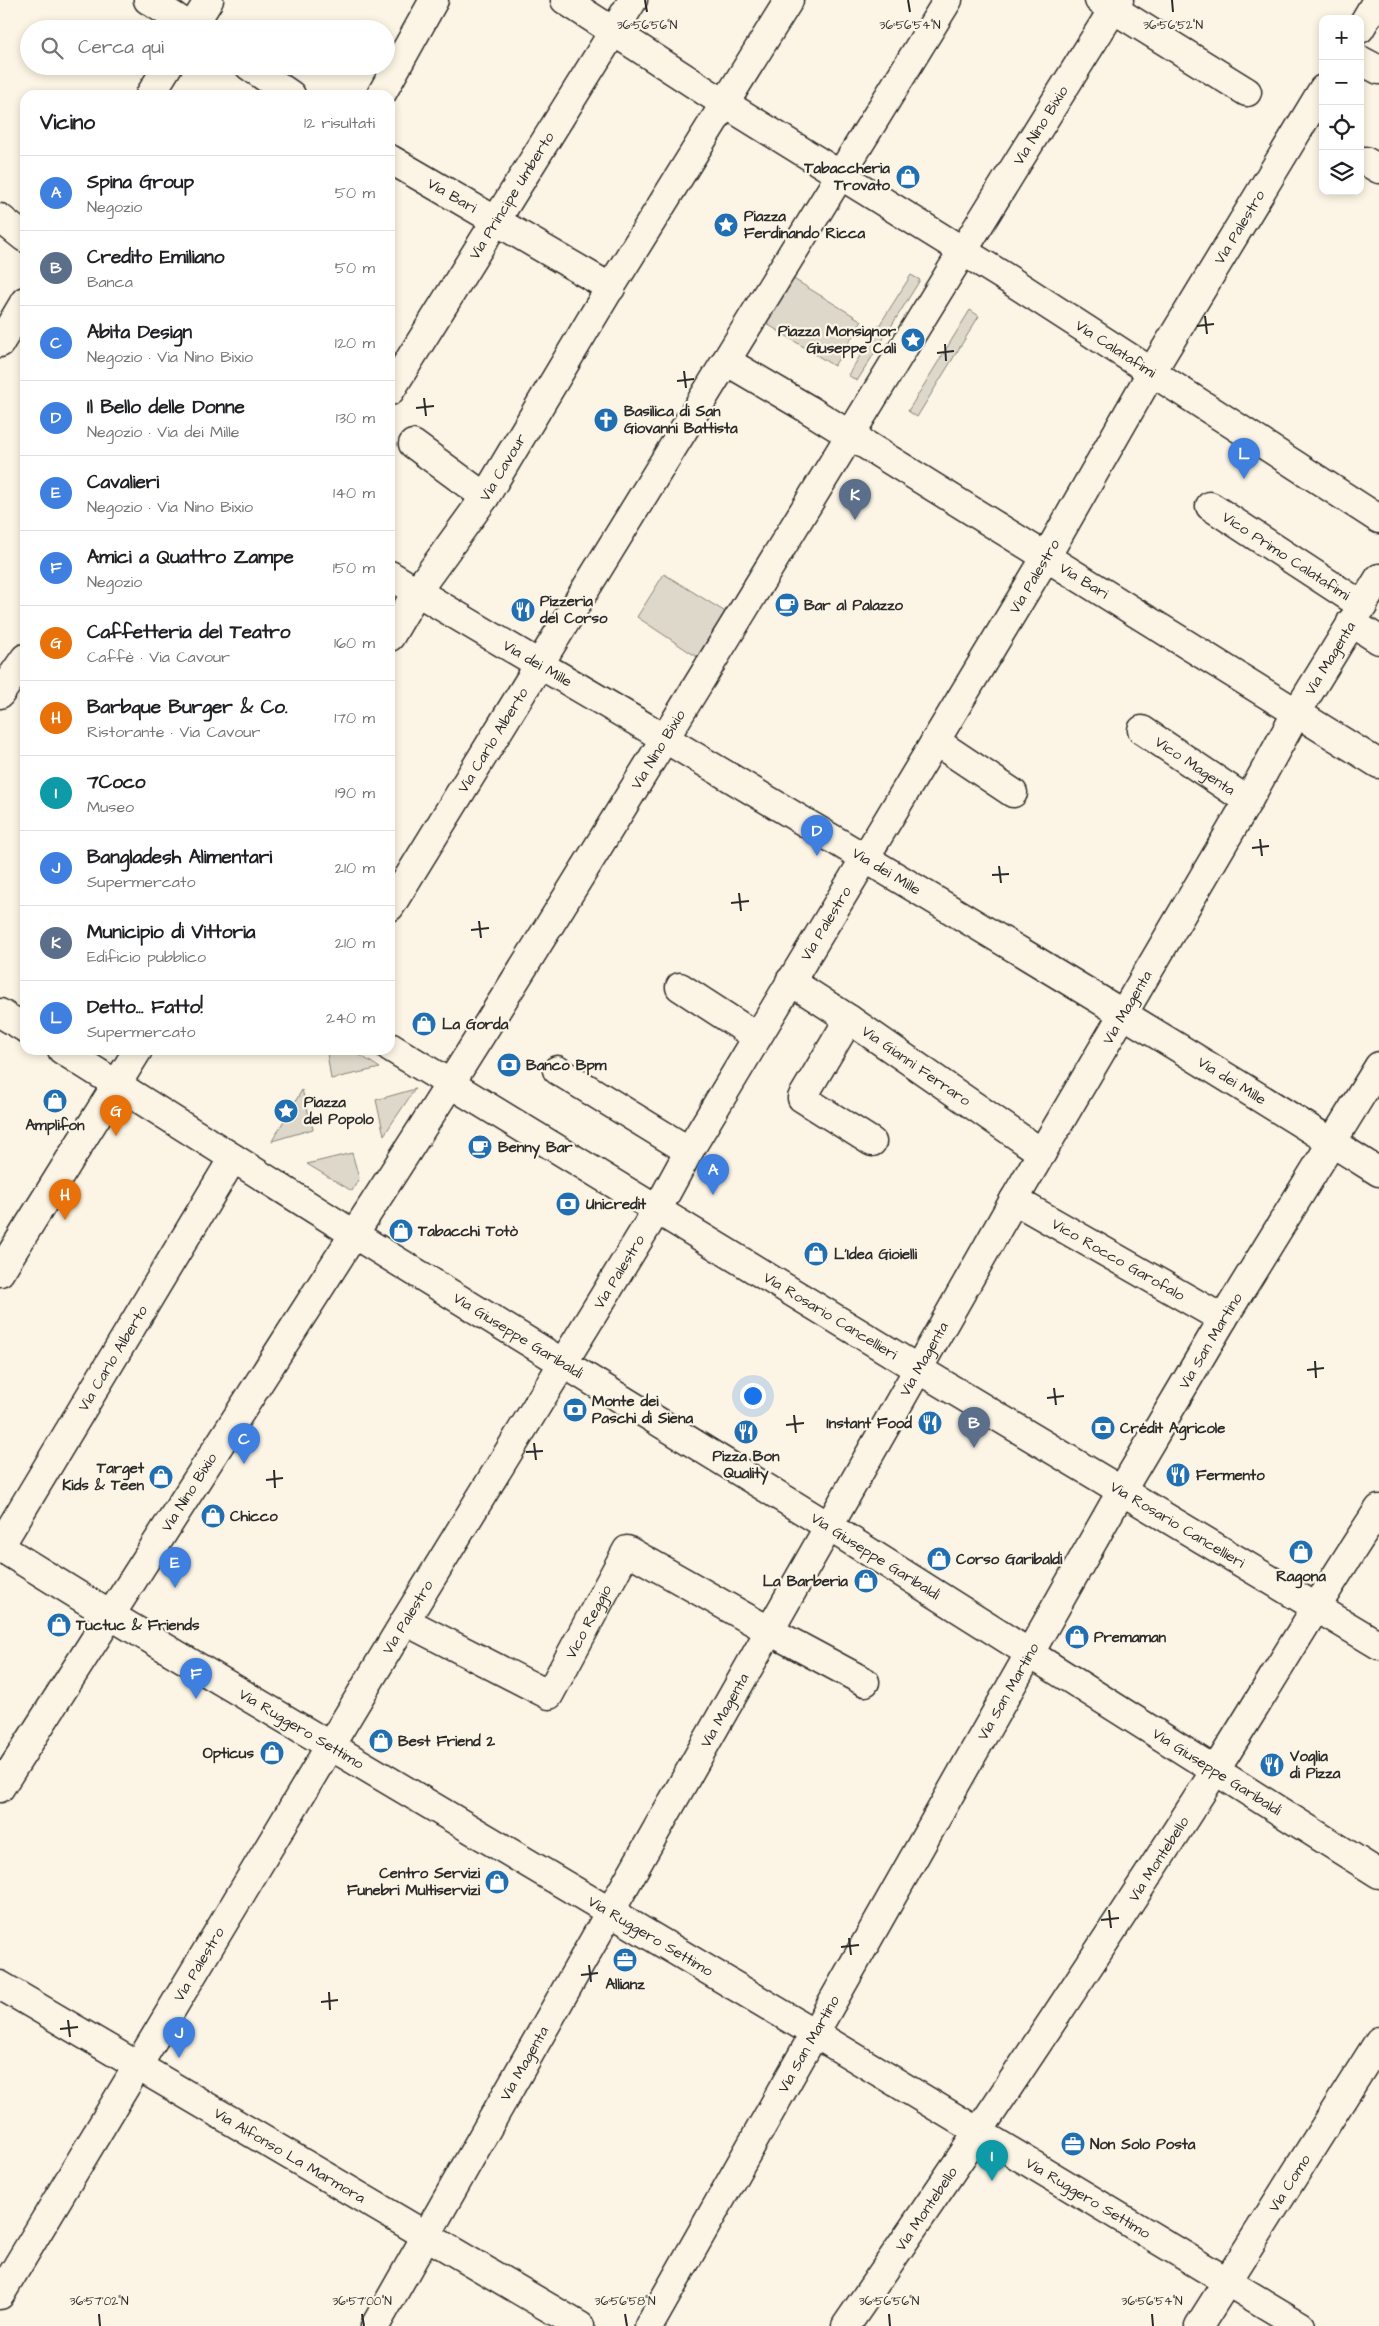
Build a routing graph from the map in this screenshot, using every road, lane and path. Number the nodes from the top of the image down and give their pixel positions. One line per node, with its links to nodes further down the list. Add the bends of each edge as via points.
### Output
1 (148, 0): 10 (street)
2 (209, 0): 11 (street)
3 (434, 0): 15 (street)
4 (565, 0): 13 (street)
5 (632, 0): 13 (street, Via Principe Umberto)
6 (789, 0): 24 (street)
7 (948, 0): 27 (street)
8 (1377, 0): 12 (street)
9 (1110, 3): 23 (street); 31 (street, Via Nino Bixio)
10 (179, 20)
11 (197, 20)
12 (1364, 22)
13 (614, 31): 24 (street); 29 (street, Via Principe Umberto)
14 (1364, 62): 16 (street)
15 (395, 70)
16 (1379, 70)
17 (162, 75): 20 (street)
18 (262, 75): 21 (street)
19 (392, 75): 22 (street)
20 (153, 90)
21 (285, 90)
22 (384, 90)
23 (1246, 92)
24 (723, 93): 27 (street, Via Calatafimi); 32 (street, Via Cavour)
25 (1319, 96): 36 (street, Via Palestro)
26 (395, 162): 29 (street, Via Bari)
27 (849, 171): 31 (street, Via Calatafimi); 35 (street, Via Carlo Alberto)
28 (0, 218): 30 (street)
29 (497, 221): 32 (street, Via Bari); 37 (street, Via Principe Umberto)
30 (20, 234)
31 (963, 250): 36 (street, Via Calatafimi); 38 (street, Via Nino Bixio)
32 (604, 286): 40 (street, Via Cavour)
33 (20, 310): 34 (street)
34 (9, 330)
35 (728, 366): 38 (street, Via Bari); 51 (street, Via Carlo Alberto)
36 (1151, 372): 42 (street, Via Calatafimi); 43 (street, Via Palestro)
37 (395, 383)
38 (849, 435): 43 (street, Via Bari); 55 (street, Via Nino Bixio)
39 (413, 444): 40 (street)
40 (485, 497): 46 (street, Via Cavour)
41 (1210, 506): 47 (street, Vico Primo Calatafimi)
42 (1379, 519)
43 (1046, 557): 53 (street, Via Bari); 56 (street, Via Palestro)
44 (395, 578): 46 (street, Via dei Mille)
45 (1379, 578): 47 (street, Via Magenta)
46 (417, 592): 48 (street, Via Cavour); 51 (street, Via dei Mille)
47 (1357, 614): 49 (street, Vico Primo Calatafimi); 53 (street, Via Magenta)
48 (395, 629)
49 (1379, 640)
50 (20, 665): 52 (street)
51 (538, 666): 55 (street, Via dei Mille); 61 (street, Via Carlo Alberto)
52 (0, 694)
53 (1297, 712): 57 (street, Via Bari); 59 (street, Via Magenta)
54 (1142, 730): 59 (street, Vico Magenta)
55 (666, 739): 60 (street, Via dei Mille); 74 (street, Via Nino Bixio)
56 (935, 741): 58 (street); 60 (street, Via Palestro)
57 (1379, 764)
58 (1013, 793)
59 (1248, 801): 65 (street, Via Magenta)
60 (864, 858): 62 (street, Via Palestro); 65 (street, Via dei Mille)
61 (395, 899)
62 (790, 981): 66 (street, Via Gianni Ferraro); 68 (street, Via Palestro)
63 (680, 986): 68 (street)
64 (0, 1013): 67 (street)
65 (1124, 1014): 77 (street, Via dei Mille); 79 (street, Via Magenta)
66 (850, 1019): 76 (street, via 802,1098); 79 (street, Via Gianni Ferraro)
67 (20, 1025)
68 (757, 1037): 78 (street, Via Palestro)
69 (395, 1049): 74 (street, Via Rosario Cancellieri)
70 (68, 1055): 75 (street, Via Giuseppe Garibaldi)
71 (135, 1055): 75 (street)
72 (1379, 1066): 77 (street, Via San Martino)
73 (558, 1070): 78 (street)
74 (459, 1080): 83 (street, Via Rosario Cancellieri); 84 (street, Via Nino Bixio)
75 (112, 1093): 80 (street, Via Giuseppe Garibaldi); 85 (street)
76 (872, 1142)
77 (1332, 1143): 81 (street, Via dei Mille); 86 (street, Via San Martino)
78 (689, 1151): 83 (street, Via Palestro)
79 (1042, 1153): 82 (street, Via Magenta)
80 (229, 1165): 84 (street, Via Giuseppe Garibaldi); 92 (street, Via Carlo Alberto)
81 (1379, 1172)
82 (1014, 1200): 86 (street, Vico Rocco Garofalo); 88 (street, Via Magenta)
83 (658, 1208): 87 (street, Via Palestro); 88 (street, Via Rosario Cancellieri)
84 (356, 1241): 87 (street, Via Giuseppe Garibaldi); 94 (street, Via Nino Bixio)
85 (0, 1272)
86 (1222, 1319): 89 (street, Via San Martino)
87 (564, 1363): 91 (street, Via Giuseppe Garibaldi); 95 (street, Via Palestro)
88 (918, 1369): 89 (street, Via Rosario Cancellieri); 91 (street, Via Magenta)
89 (1122, 1490): 93 (street, Via Rosario Cancellieri); 98 (street, Via San Martino)
90 (1379, 1509): 93 (street, Via Montebello)
91 (828, 1526): 96 (street, Via Magenta); 98 (street, Via Giuseppe Garibaldi)
92 (0, 1546): 94 (street, Via Ruggero Settimo)
93 (1315, 1606): 97 (street, Via Rosario Cancellieri); 101 (street, Via Montebello)
94 (110, 1615): 100 (street, Via Ruggero Settimo); 102 (street, Via Nino Bixio)
95 (405, 1621): 96 (street, Vico Reggio, via 549,1695 627,1550); 100 (street, Via Palestro)
96 (770, 1631): 99 (street); 104 (street, Via Magenta)
97 (1379, 1645)
98 (1029, 1653): 101 (street, Via Giuseppe Garibaldi); 106 (street, Via San Martino)
99 (865, 1682)
100 (331, 1745): 104 (street, Via Ruggero Settimo); 108 (street, Via Palestro)
101 (1215, 1770): 103 (street, Via Giuseppe Garibaldi); 109 (street, Via Montebello)
102 (0, 1788)
103 (1379, 1874)
104 (608, 1912): 106 (street, Via Ruggero Settimo); 110 (street, Via Magenta)
105 (0, 1985): 108 (street, Via Alfonso La Marmora)
106 (814, 2033): 109 (street, Via Ruggero Settimo); 115 (street, Via San Martino)
107 (1379, 2041): 111 (street, Via Como)
108 (136, 2066): 110 (street, Via Alfonso La Marmora); 112 (street, Via Palestro)
109 (978, 2133): 111 (street, Via Ruggero Settimo); 116 (street, Via Montebello)
110 (425, 2237): 113 (street, Via Magenta); 114 (street, Via Alfonso La Marmora)
111 (1227, 2282): 117 (street, Via Como); 118 (street, Via Ruggero Settimo)
112 (0, 2295)
113 (375, 2326)
114 (580, 2326)
115 (649, 2326)
116 (846, 2326)
117 (1199, 2326)
118 (1301, 2326)

